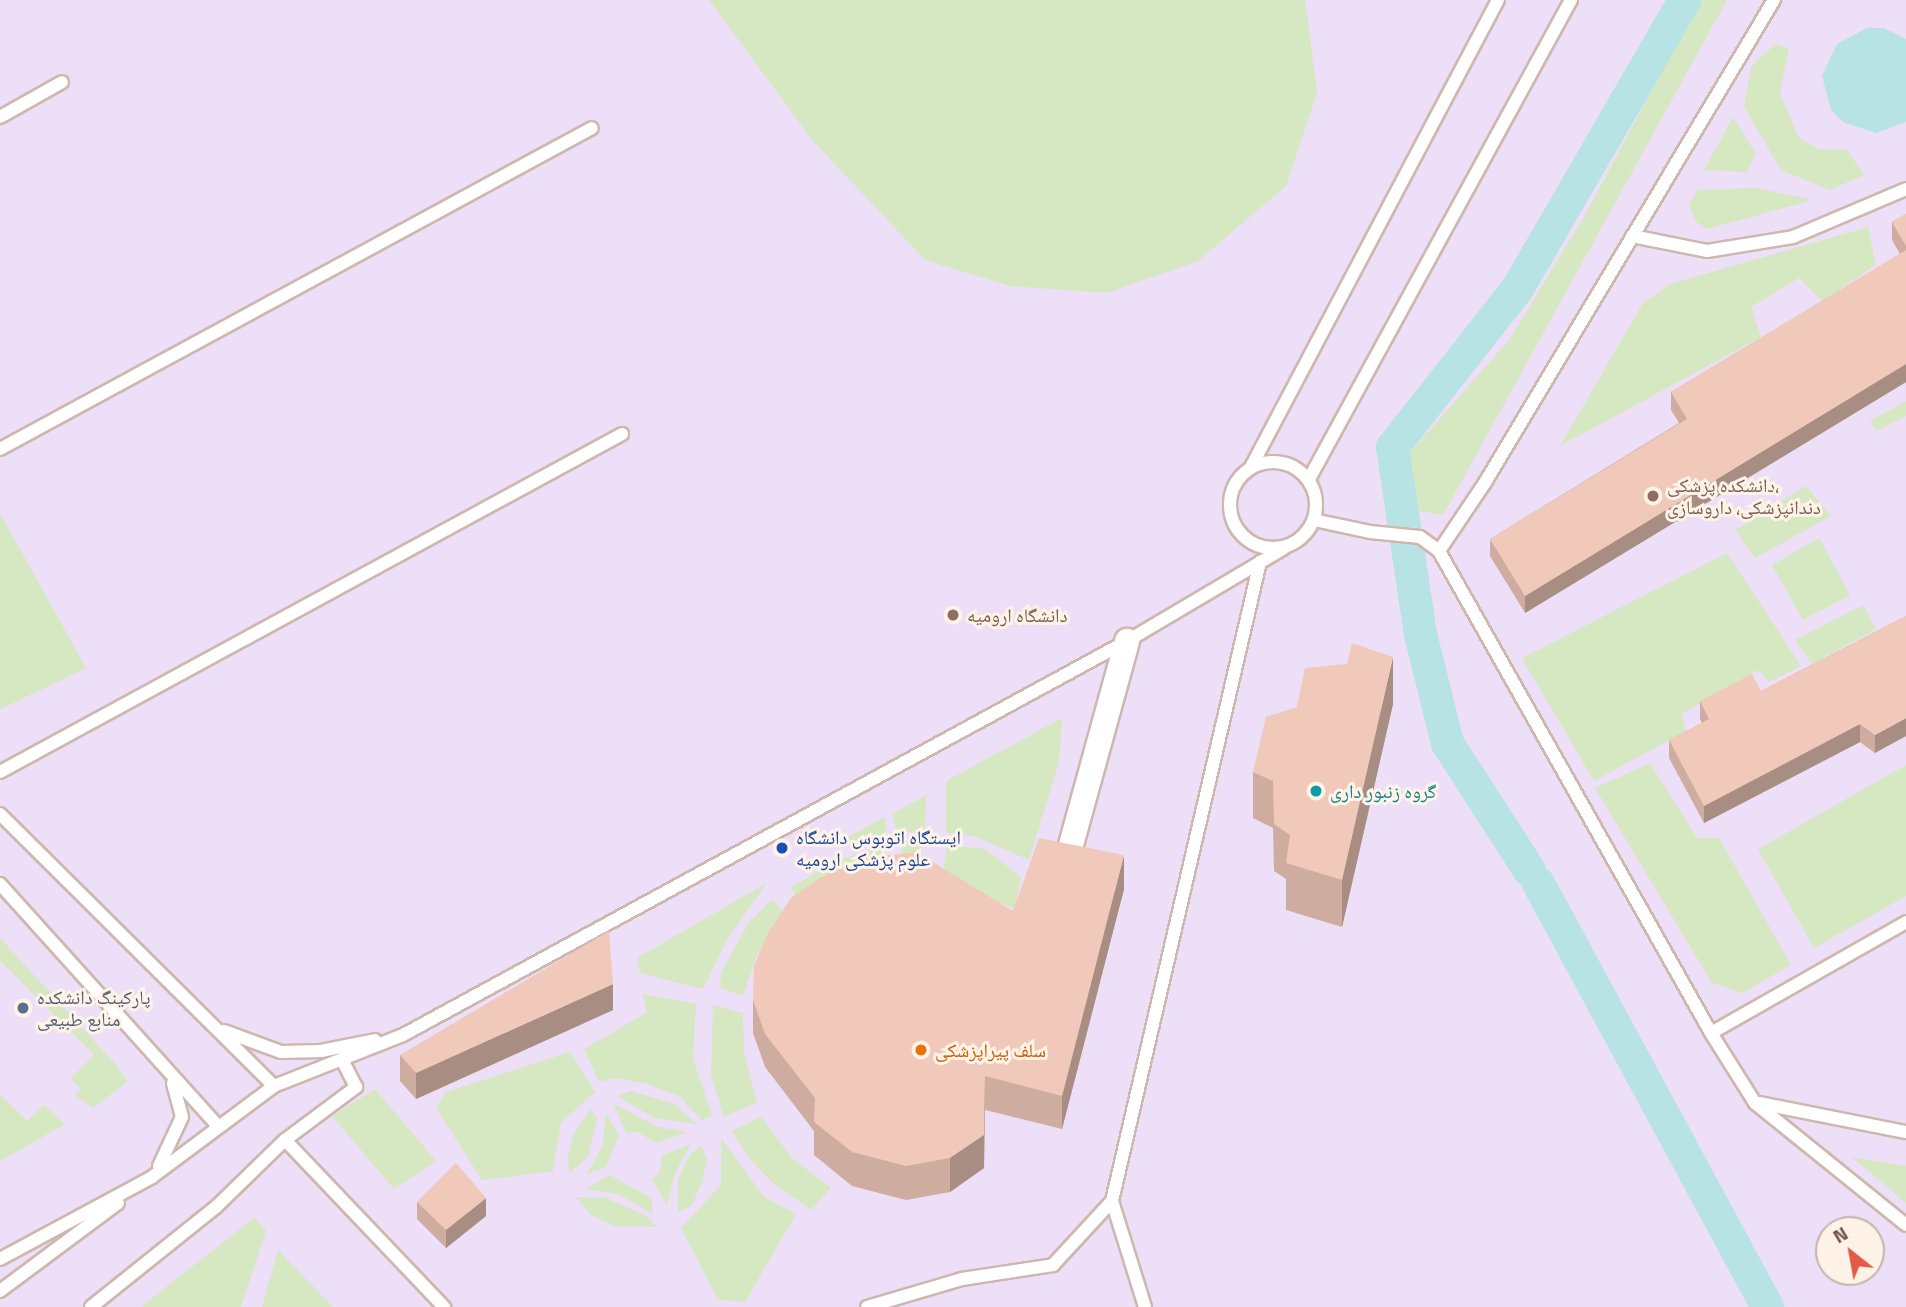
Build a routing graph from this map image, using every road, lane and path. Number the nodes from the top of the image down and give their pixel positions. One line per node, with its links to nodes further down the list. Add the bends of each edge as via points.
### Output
1 (1498, 0): 11 (lane)
2 (1571, 0): 12 (lane)
3 (1774, 0): 8 (lane)
4 (62, 82): 5 (lane)
5 (0, 117)
6 (592, 128): 10 (lane)
7 (1906, 189): 8 (lane, via 1793,237 1707,251)
8 (1632, 236): 15 (lane)
9 (622, 434): 18 (lane)
10 (0, 449)
11 (1251, 467): 12 (lane, via 1272,461 1292,466); 14 (lane, via 1232,491 1232,522 1244,539 1263,548)
12 (1309, 480): 13 (lane, via 1317,499)
13 (1314, 520): 14 (lane, via 1303,538); 15 (lane, via 1420,537)
14 (1284, 548): 16 (lane)
15 (1439, 551): 24 (lane)
16 (1260, 562): 17 (lane); 34 (lane)
17 (1127, 641): 20 (street); 25 (lane)
18 (0, 772)
19 (0, 814): 23 (lane)
20 (1069, 852)
21 (0, 884): 27 (lane)
22 (1906, 922): 24 (lane)
23 (214, 1026): 25 (lane, via 281,1052 321,1051); 28 (lane)
24 (1711, 1033): 29 (lane)
25 (403, 1035): 26 (lane)
26 (342, 1060): 28 (lane); 32 (lane, via 356,1087)
27 (166, 1070): 30 (lane); 33 (lane, via 177,1090 183,1117)
28 (274, 1086): 30 (lane)
29 (1755, 1103): 31 (lane); 35 (lane)
30 (217, 1125): 33 (lane)
31 (1906, 1132)
32 (285, 1140): 38 (lane, via 216,1207); 39 (lane)
33 (152, 1178): 36 (lane); 37 (lane)
34 (1112, 1201): 40 (lane, via 1053,1265 962,1279); 41 (lane)
35 (1906, 1225)
36 (0, 1259)
37 (0, 1291)
38 (91, 1307)
39 (444, 1307)
40 (867, 1307)
41 (1145, 1307)

